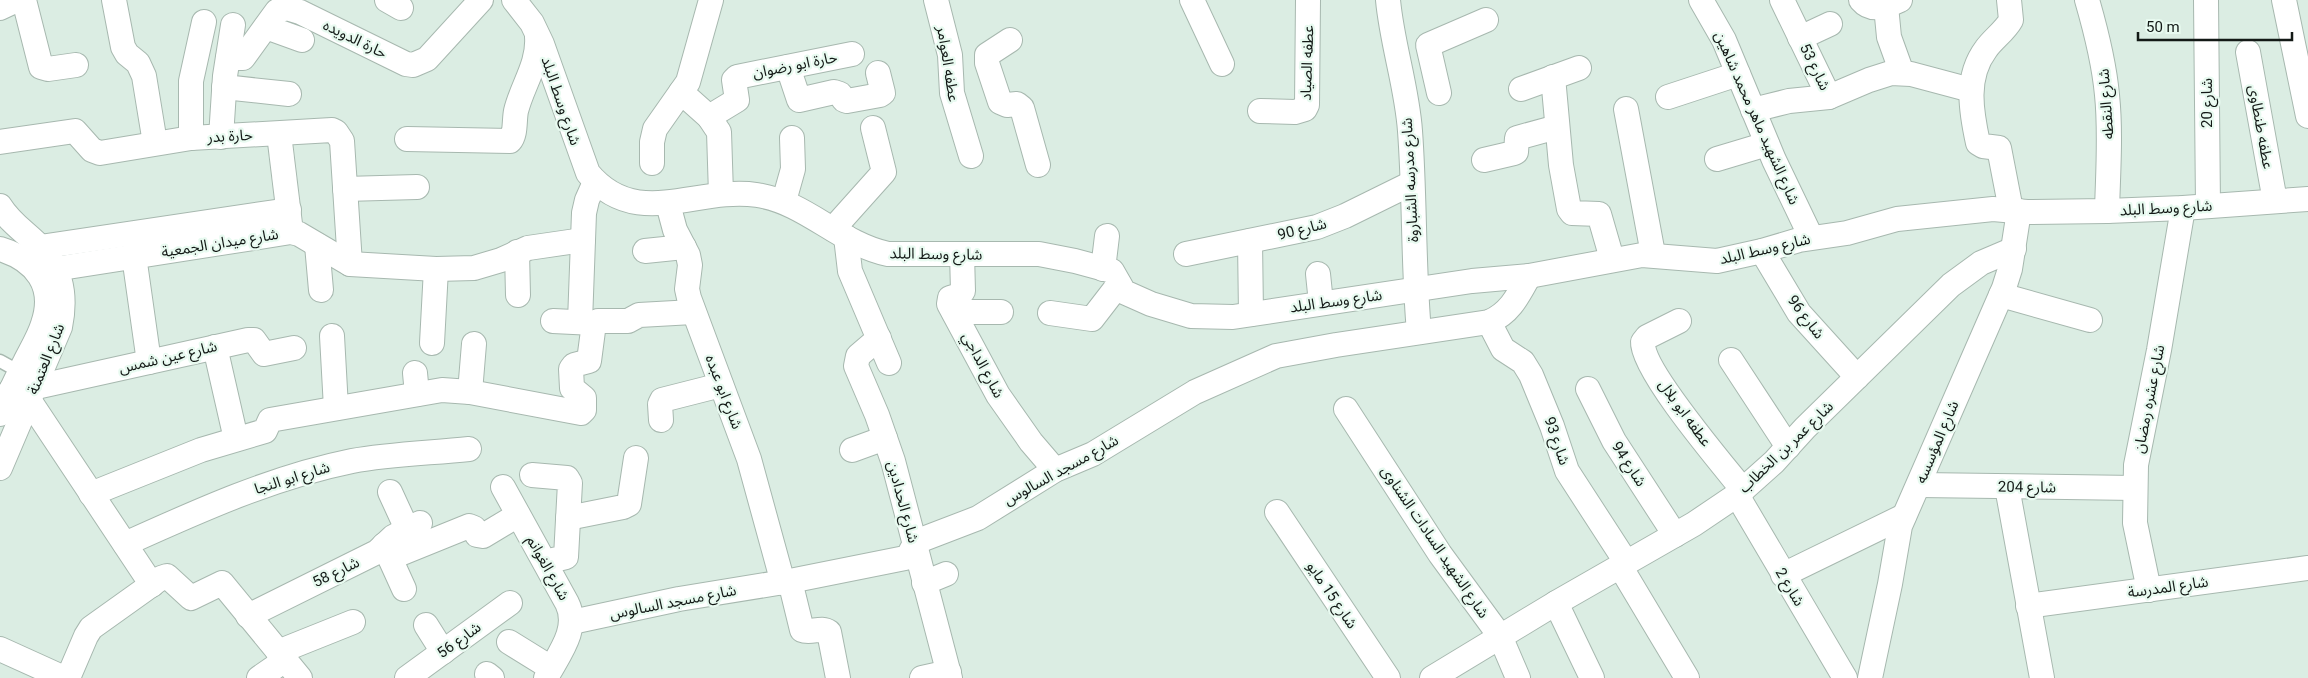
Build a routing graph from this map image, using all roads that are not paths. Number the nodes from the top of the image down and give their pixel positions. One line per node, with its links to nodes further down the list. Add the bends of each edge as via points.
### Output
1 (17, 0): 21 (street)
2 (24, 0): 36 (street, via 41,66 48,69)
3 (114, 0): 65 (street, via 123,47 138,63 144,76)
4 (482, 0): 20 (street, حارة الدويده, via 427,59 413,65)
5 (514, 0): 25 (street, شارع وسط البلد)
6 (534, 0): 25 (street)
7 (711, 0): 47 (street, via 690,76)
8 (936, 0): 38 (street, عطفه العوامر)
9 (1192, 0): 35 (street)
10 (1308, 0): 54 (street, عطفه الصياد, via 1305,110)
11 (1388, 0): 31 (street, شارع مدرسه الشباروة)
12 (1701, 0): 42 (street, شارع الشهيد ماهر محمد شاهين, via 1724,40)
13 (1782, 0): 26 (street, شارع 53)
14 (1861, 0): 19 (street, via 1870,7)
15 (2008, 0): 46 (street, via 2011,20 1980,57)
16 (2086, 0): 85 (street, شارع النقطه, via 2102,57 2107,94)
17 (2206, 0): 82 (street, شارع 20)
18 (2284, 0): 55 (street)
19 (1893, 3): 41 (street, via 1889,37)
20 (301, 6): 24 (street, حارة الدويده, via 281,8)
21 (0, 8)
22 (1486, 20): 30 (street)
23 (1830, 24): 26 (street, شارع 53)
24 (266, 26): 27 (street); 29 (street, حارة الدويده, via 243,58)
25 (536, 32): 63 (street, via 536,58 517,109 510,141); 72 (street, شارع وسط البلد, via 582,162)
26 (1800, 38): 51 (street, شارع 53)
27 (302, 40)
28 (1010, 40): 34 (street, via 990,52)
29 (230, 43): 44 (street); 61 (street, via 202,33 191,81)
30 (1428, 46): 31 (street); 48 (street)
31 (1395, 51): 73 (street, شارع مدرسه الشباروة, via 1409,125)
32 (2248, 52): 79 (street, عطفه طنطاوى)
33 (852, 54): 37 (street, حارة ابو رضوان)
34 (986, 59): 38 (street); 71 (street, via 1000,102 1017,104 1022,108)
35 (1222, 64)
36 (76, 65)
37 (788, 67): 40 (street, via 799,100 834,92 847,101 880,95 883,93); 56 (street, حارة ابو رضوان, via 735,78 737,100)
38 (950, 67): 67 (street, عطفه العوامر, via 952,93)
39 (1578, 68): 43 (street)
40 (878, 73)
41 (1902, 73): 46 (street); 51 (street, via 1880,75)
42 (1738, 74): 50 (street); 53 (street, شارع الشهيد ماهر محمد شاهين)
43 (1553, 77): 45 (street); 57 (street)
44 (224, 86): 49 (street); 60 (street)
45 (1521, 89)
46 (1971, 90): 84 (street, شارع المؤسسه, via 1978,143 1999,148)
47 (681, 92): 56 (street); 70 (street, via 655,129)
48 (1439, 92)
49 (289, 94)
50 (1668, 97)
51 (1830, 97): 53 (street, via 1789,101)
52 (1626, 109): 102 (street)
53 (1754, 110): 66 (street, شارع الشهيد ماهر محمد شاهين)
54 (1260, 111)
55 (2308, 116)
56 (709, 117): 76 (street, via 721,138)
57 (1556, 126): 69 (street, via 1517,138 1514,153); 104 (street, via 1569,210 1572,213 1598,214)
58 (873, 128): 87 (street, via 884,172)
59 (280, 134): 60 (street, حارة بدر); 75 (street, حارة بدر, via 336,132 342,141); 86 (street)
60 (221, 137): 61 (street, حارة بدر)
61 (192, 138): 65 (street, حارة بدر)
62 (792, 138): 78 (street, via 793,169)
63 (407, 139)
64 (0, 142): 65 (street, حارة بدر, via 75,131 92,150 100,153)
65 (155, 143)
66 (1767, 144): 68 (street); 89 (street, شارع الشهيد ماهر محمد شاهين)
67 (971, 156)
68 (1717, 159)
69 (1484, 160)
70 (652, 163)
71 (1038, 165)
72 (595, 182): 80 (street, شارع وسط البلد, via 625,200 641,204); 90 (street, via 586,207)
73 (1412, 183): 91 (street, شارع 90, via 1332,222); 112 (street, شارع مدرسه الشباروة)
74 (417, 187): 75 (street)
75 (345, 189): 105 (street, حارة بدر)
76 (721, 194): 78 (street, شارع وسط البلد, via 756,195); 80 (street, شارع وسط البلد)
77 (2308, 199): 79 (street, شارع وسط البلد)
78 (784, 201): 87 (street, شارع وسط البلد)
79 (2275, 201): 82 (street, شارع وسط البلد)
80 (668, 204): 94 (street, شارع ابو عبده, via 675,230)
81 (0, 206): 93 (street, via 13,224)
82 (2208, 206): 83 (street, شارع وسط البلد)
83 (2183, 208): 85 (street, شارع وسط البلد); 157 (street, شارع عشره رمضان, via 2139,446)
84 (2015, 210): 85 (street, شارع وسط البلد); 89 (street, شارع وسط البلد, via 1897,219 1842,234); 96 (street, شارع المؤسسه)
85 (2106, 211)
86 (290, 221): 92 (street, شارع ميدان الجمعية); 93 (street, شارع ميدان الجمعية); 103 (street, شارع ميدان الجمعية)
87 (839, 233): 100 (street, شارع وسط البلد, via 864,247 888,254); 128 (street, via 850,271)
88 (1107, 236): 108 (street)
89 (1811, 237): 99 (street, شارع وسط البلد)
90 (583, 240): 98 (street, شارع ميدان الجمعية); 124 (street)
91 (1250, 241): 101 (street, شارع 90); 120 (street)
92 (317, 245): 105 (street, شارع ميدان الجمعية); 111 (street)
93 (40, 247): 110 (street)
94 (684, 247): 97 (street); 116 (street, شارع ابو عبده, via 690,265 687,289)
95 (0, 249): 110 (street, via 17,254 37,272)
96 (2014, 249): 113 (street, شارع المؤسسه); 136 (street, شارع عمر بن الخطاب, via 1981,263 1951,285)
97 (645, 251)
98 (517, 252): 106 (street, شارع ميدان الجمعية, via 474,268); 114 (street)
99 (1762, 252): 102 (street, شارع وسط البلد, via 1717,261); 136 (street, شارع 96, via 1804,318)
100 (962, 254): 108 (street, شارع وسط البلد, via 1039,254 1075,260); 117 (street, via 963,291 949,301)
101 (1186, 254)
102 (1654, 254): 104 (street, شارع وسط البلد)
103 (134, 256): 110 (street, شارع ميدان الجمعية); 134 (street)
104 (1612, 259): 109 (street, شارع وسط البلد)
105 (350, 264): 106 (street, شارع ميدان الجمعية)
106 (436, 269): 129 (street)
107 (1318, 274): 115 (street)
108 (1111, 276): 119 (street, via 1092,319); 120 (street, شارع وسط البلد, via 1128,294 1184,314 1212,318)
109 (1529, 276): 112 (street, شارع وسط البلد); 125 (street, شارع مسجد السالوس, via 1512,306 1501,317)
110 (53, 278): 137 (street, via 44,325)
111 (321, 290)
112 (1415, 290): 115 (street, شارع وسط البلد); 126 (street, شارع مدرسه الشباروة)
113 (2001, 294): 121 (street); 154 (street, شارع المؤسسه)
114 (518, 295)
115 (1320, 303): 120 (street, شارع وسط البلد)
116 (693, 312): 124 (street, via 639,316 628,321); 138 (street, شارع ابو عبده)
117 (954, 312): 118 (street); 152 (street, شارع الداجي, via 998,395)
118 (1001, 312)
119 (1050, 313)
120 (1251, 314)
121 (2090, 320)
122 (553, 321): 124 (street)
123 (1679, 321): 159 (street, عطفه ابو بلال, via 1647,338 1643,342 1645,353 1676,407)
124 (587, 322): 140 (street, via 589,361 571,369 572,388 584,398 581,413)
125 (1488, 322): 126 (street, شارع مسجد السالوس); 170 (street, شارع 93, via 1503,348 1527,368 1567,471)
126 (1419, 332): 152 (street, شارع مسجد السالوس, via 1276,356 1195,392 1093,454)
127 (332, 336): 141 (street)
128 (879, 338): 135 (street); 145 (street, شارع الحدادين, via 855,362)
129 (432, 343)
130 (474, 344): 140 (street)
131 (215, 347): 132 (street, شارع عين شمس, via 251,339 264,354); 134 (street, شارع عين شمس); 146 (street)
132 (294, 348)
133 (1731, 360): 147 (street)
134 (149, 362): 137 (street, شارع عين شمس)
135 (890, 363)
136 (1857, 378): 147 (street, شارع عمر بن الخطاب)
137 (19, 382): 143 (street); 151 (street, شارع العتمنة); 160 (street)
138 (721, 385): 144 (street, via 662,400); 173 (street, شارع ابو عبده, via 749,459)
139 (1588, 390): 165 (street, شارع 94, via 1614,442)
140 (470, 392): 141 (street, via 416,384)
141 (336, 408): 146 (street, via 270,420 266,430)
142 (1346, 409): 184 (street, شارع الشهيد السادات الشناوى, via 1440,554)
143 (0, 414)
144 (661, 420)
145 (885, 438): 149 (street); 167 (street, شارع الحدادين)
146 (236, 439): 160 (street)
147 (1788, 447): 159 (street, شارع عمر بن الخطاب)
148 (469, 449): 166 (street, شارع ابو النجا, via 353,452 305,473 228,499)
149 (852, 450)
150 (636, 458): 164 (street, via 629,504)
151 (0, 468)
152 (1055, 470): 167 (street, شارع مسجد السالوس, via 978,518)
153 (532, 475): 164 (street, via 567,478 570,483)
154 (1920, 485): 155 (street, شارع 204); 163 (street, شارع المؤسسه)
155 (2007, 486): 157 (street, شارع 204); 179 (street)
156 (503, 487): 162 (street, شارع الغوانم)
157 (2135, 488): 176 (street, شارع عشره رمضان, via 2135,523)
158 (390, 492): 168 (street, شارع 58, via 414,526 393,537)
159 (1740, 493): 165 (street, شارع عمر بن الخطاب); 172 (street, شارع 2)
160 (91, 494): 166 (street)
161 (1277, 512): 196 (street, شارع 15 مايو)
162 (518, 515): 168 (street, via 483,536 477,535 469,526); 169 (street, شارع الغوانم)
163 (1904, 516): 172 (street); 202 (street, شارع المؤسسه)
164 (568, 518): 169 (street, via 566,557)
165 (1675, 535): 170 (street, شارع عمر بن الخطاب)
166 (125, 544): 174 (street)
167 (914, 544): 173 (street, شارع مسجد السالوس, via 905,558); 190 (street, شارع الحدادين, via 935,578)
168 (387, 552): 175 (street); 180 (street, شارع 58, via 377,552)
169 (545, 562): 182 (street, شارع الغوانم, via 570,609)
170 (1623, 564): 178 (street, شارع عمر بن الخطاب); 200 (street, شارع 93)
171 (2308, 568): 176 (street, شارع المدرسة)
172 (1782, 575): 201 (street, شارع 2)
173 (786, 582): 182 (street, شارع مسجد السالوس, via 679,599); 194 (street, شارع ابو عبده, via 802,630 829,632)
174 (152, 584): 180 (street, via 170,577 191,598 222,583); 191 (street, via 88,631)
175 (404, 589)
176 (2149, 590): 179 (street, شارع المدرسة)
177 (510, 602): 187 (street, شارع 56)
178 (1556, 603): 184 (street, شارع عمر بن الخطاب); 199 (street)
179 (2028, 606): 203 (street)
180 (248, 616): 188 (street)
181 (353, 622): 188 (street)
182 (572, 622): 189 (street)
183 (426, 625): 187 (street)
184 (1500, 636): 197 (street, شارع عمر بن الخطاب); 198 (street, شارع الشهيد السادات الشناوى)
185 (509, 642): 189 (street)
186 (0, 649): 191 (street)
187 (443, 652): 193 (street, شارع 56)
188 (288, 663): 192 (street)
189 (548, 673)
190 (949, 675): 195 (street)
191 (66, 678)
192 (259, 678)
193 (407, 678)
194 (838, 678)
195 (922, 678)
196 (1388, 678)
197 (1432, 678)
198 (1518, 678)
199 (1592, 678)
200 (1687, 678)
201 (1845, 678)
202 (1870, 678)
203 (2042, 678)

